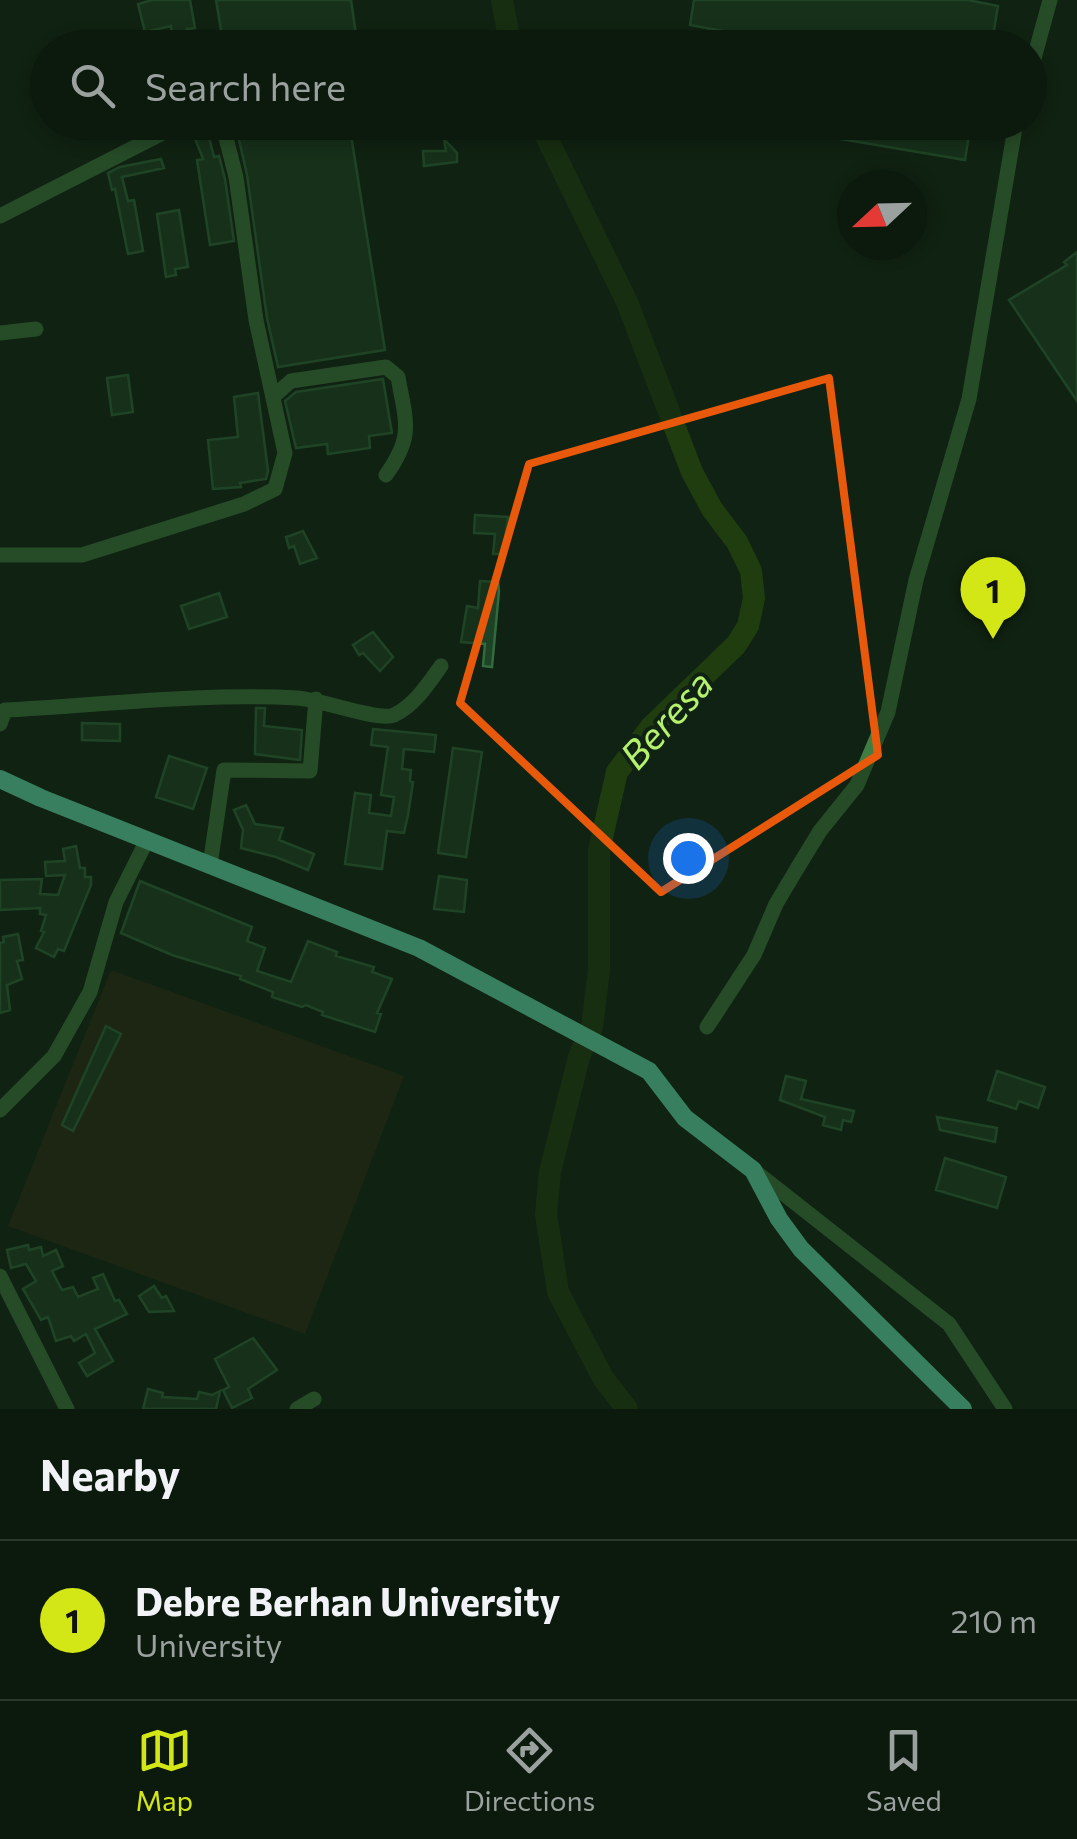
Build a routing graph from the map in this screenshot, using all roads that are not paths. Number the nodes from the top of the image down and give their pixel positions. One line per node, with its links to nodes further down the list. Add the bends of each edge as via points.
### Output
1 (1050, 0): 2 (street)
2 (1042, 30)
3 (149, 140): 6 (street)
4 (227, 140): 9 (street)
5 (1013, 140): 18 (street, via 970,399 920,563 888,712 856,785 798,867 754,955)
6 (0, 216)
7 (36, 329): 8 (street)
8 (0, 333)
9 (274, 396): 10 (street, via 290,381 386,368 398,377 405,415 404,449); 11 (street, via 285,453 274,488 244,504 82,555)
10 (386, 474)
11 (0, 555)
12 (441, 666): 13 (street, via 394,715 379,718)
13 (316, 698): 14 (street, via 235,694 4,710); 17 (street, via 310,771 224,770)
14 (0, 724)
15 (0, 779): 16 (main road)
16 (148, 840): 17 (main road); 19 (street, via 116,902 90,992 54,1056)
17 (210, 865): 20 (main road, via 419,948 649,1071 685,1118)
18 (707, 1027)
19 (0, 1110)
20 (752, 1170): 25 (main road, via 801,1249); 26 (street, via 949,1324)
21 (0, 1276): 23 (street)
22 (314, 1400): 24 (street)
23 (64, 1408)
24 (298, 1409)
25 (963, 1409)
26 (1005, 1409)

